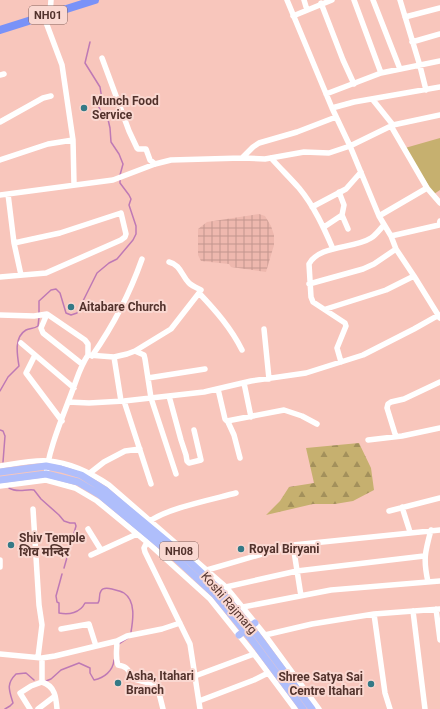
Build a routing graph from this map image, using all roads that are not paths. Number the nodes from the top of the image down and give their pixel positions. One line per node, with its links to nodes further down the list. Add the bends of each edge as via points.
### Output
1 (51, 0): 12 (street)
2 (95, 0): 12 (highway, NH01)
3 (287, 0): 13 (street)
4 (304, 0): 11 (street)
5 (332, 0): 9 (street)
6 (354, 0): 22 (street)
7 (373, 0): 21 (street)
8 (400, 0): 14 (street)
9 (321, 3): 11 (street); 23 (street)
10 (440, 8): 14 (street)
11 (307, 10): 13 (street)
12 (47, 15): 15 (highway, NH01); 34 (street, via 62,65)
13 (293, 16): 26 (street)
14 (405, 17): 17 (street)
15 (0, 30)
16 (440, 34): 17 (street)
17 (412, 42): 20 (street)
18 (102, 58): 39 (street, via 137,148 146,150 150,160)
19 (440, 61): 20 (street)
20 (420, 66): 21 (street); 25 (street)
21 (400, 69): 22 (street)
22 (381, 72): 23 (street)
23 (354, 84): 26 (street)
24 (440, 87): 25 (street)
25 (426, 90): 28 (street)
26 (326, 94): 29 (street)
27 (51, 96): 32 (street)
28 (373, 100): 29 (street); 33 (street)
29 (332, 108): 31 (street)
30 (440, 115): 33 (street)
31 (336, 117): 35 (street); 36 (street, via 259,143)
32 (0, 122)
33 (392, 126): 35 (street); 42 (street)
34 (73, 140): 38 (street, via 48,144); 41 (street)
35 (350, 146): 37 (street, via 329,153 304,152); 40 (street)
36 (242, 158): 37 (street); 39 (street, via 171,160)
37 (271, 158): 47 (street, via 299,188)
38 (0, 160)
39 (155, 164): 41 (street, via 113,180)
40 (361, 172): 43 (street, via 346,189); 49 (street)
41 (74, 184): 44 (street)
42 (427, 188): 46 (street); 49 (street)
43 (339, 192): 47 (street); 48 (street, via 344,205)
44 (8, 194): 45 (street); 55 (street)
45 (0, 195)
46 (440, 203)
47 (312, 207): 52 (street)
48 (342, 215): 52 (street); 53 (street)
49 (379, 216): 51 (street)
50 (440, 223): 54 (street)
51 (384, 225): 54 (street); 57 (street, via 372,238)
52 (324, 227): 57 (street)
53 (348, 229)
54 (391, 236): 56 (street)
55 (14, 243): 60 (street); 60 (street, via 60,234 121,213 126,234 121,240 46,273)
56 (396, 249): 61 (street); 63 (street, via 374,264)
57 (333, 250): 63 (street, via 311,260)
58 (142, 259): 74 (street, via 132,287 105,338)
59 (169, 262): 64 (street, via 181,269 189,284)
60 (21, 275): 62 (street)
61 (414, 276): 65 (street, via 386,290); 68 (street)
62 (0, 277)
63 (309, 284): 65 (street, via 313,302)
64 (201, 290)
65 (326, 309): 76 (street, via 346,326 337,348)
66 (45, 314): 67 (street); 74 (street, via 86,340); 77 (street, via 41,328 43,333)
67 (0, 315)
68 (439, 316): 76 (street, via 363,355)
69 (264, 329): 80 (street)
70 (21, 343): 73 (street)
71 (242, 350): 72 (street, via 223,319 199,293 171,329)
72 (135, 351): 75 (street); 79 (street, via 145,357)
73 (36, 355): 83 (street); 90 (street, via 27,370 27,375)
74 (90, 356): 75 (street); 77 (street)
75 (114, 357): 87 (street)
76 (341, 362): 80 (street, via 306,373)
77 (82, 364): 83 (street)
78 (205, 369): 79 (street)
79 (148, 378): 86 (street)
80 (269, 379): 82 (street)
81 (440, 382): 95 (street, via 388,404)
82 (244, 383): 84 (street); 89 (street)
83 (74, 388): 88 (street)
84 (218, 389): 85 (street); 91 (street, via 225,419)
85 (169, 396): 86 (street); 94 (street, via 189,463 201,460)
86 (151, 398): 87 (street); 104 (street)
87 (123, 401): 88 (street); 97 (street)
88 (68, 402): 90 (street)
89 (251, 417): 91 (street); 92 (street, via 284,410)
90 (62, 421): 101 (street)
91 (228, 422): 98 (street)
92 (317, 424)
93 (440, 428): 95 (street)
94 (194, 430)
95 (396, 437): 96 (street)
96 (368, 440)
97 (140, 449): 103 (street, via 125,451); 106 (street)
98 (240, 458)
99 (0, 466): 100 (street)
100 (13, 468): 101 (main road, Koshi Rajmarg / NH08); 102 (main road, Koshi Rajmarg / NH08)
101 (46, 470): 103 (street, via 62,463); 105 (main road, Koshi Rajmarg / NH08); 107 (street); 113 (main road, Koshi Rajmarg / NH08, via 61,469 81,475); 118 (street, via 96,501); 122 (main road, Koshi Rajmarg / NH08, via 78,482 100,495)
102 (0, 472)
103 (90, 473): 113 (street, via 109,485)
104 (176, 474)
105 (0, 480)
106 (151, 484)
107 (0, 486)
108 (236, 493): 113 (street, via 191,505)
109 (440, 498): 110 (street)
110 (402, 507): 112 (street); 117 (street)
111 (33, 509): 146 (street, via 42,625)
112 (388, 511)
113 (148, 522): 122 (main road, Koshi Rajmarg / NH08)
114 (88, 529): 121 (street)
115 (431, 530): 116 (street); 117 (street); 124 (street)
116 (440, 530)
117 (410, 532): 120 (street)
118 (137, 534): 119 (street); 121 (street)
119 (147, 542): 122 (street); 137 (street, via 144,552)
120 (293, 545): 127 (street); 128 (street)
121 (101, 550): 123 (street)
122 (175, 553): 127 (street); 139 (street, via 210,599); 139 (main road, Koshi Rajmarg / NH08, via 220,590)
123 (91, 555)
124 (424, 556): 128 (street); 130 (street)
125 (0, 560): 126 (street)
126 (0, 567)
127 (207, 570): 131 (street)
128 (297, 571): 131 (street); 132 (street)
129 (440, 581): 130 (street)
130 (428, 582): 132 (street, via 331,590)
131 (226, 587): 133 (street)
132 (301, 596): 133 (street)
133 (243, 607): 139 (street)
134 (438, 609): 135 (street); 141 (street)
135 (413, 611): 136 (street); 162 (street)
136 (374, 614): 140 (street); 161 (street, via 385,693)
137 (180, 623): 142 (street, via 127,636); 148 (street, via 190,644)
138 (60, 629): 143 (street, via 89,624)
139 (247, 629): 140 (street); 145 (street); 158 (main road, Koshi Rajmarg / NH08); 159 (main road, Koshi Rajmarg / NH08)
140 (265, 635): 160 (street)
141 (440, 640)
142 (117, 644): 143 (street); 155 (street, via 118,665 130,670 134,679 157,685)
143 (96, 646): 146 (street)
144 (0, 654): 146 (street)
145 (254, 654): 147 (street); 148 (street)
146 (40, 657): 149 (street)
147 (268, 673): 151 (street); 157 (street)
148 (195, 676): 151 (street)
149 (42, 682): 150 (street, via 49,685); 152 (street, via 21,692)
150 (55, 696): 153 (street); 154 (street)
151 (199, 701): 156 (street)
152 (30, 709)
153 (38, 709)
154 (57, 709)
155 (163, 709)
156 (198, 709)
157 (295, 709)
158 (303, 709)
159 (312, 709)
160 (319, 709)
161 (390, 709)
162 (425, 709)

